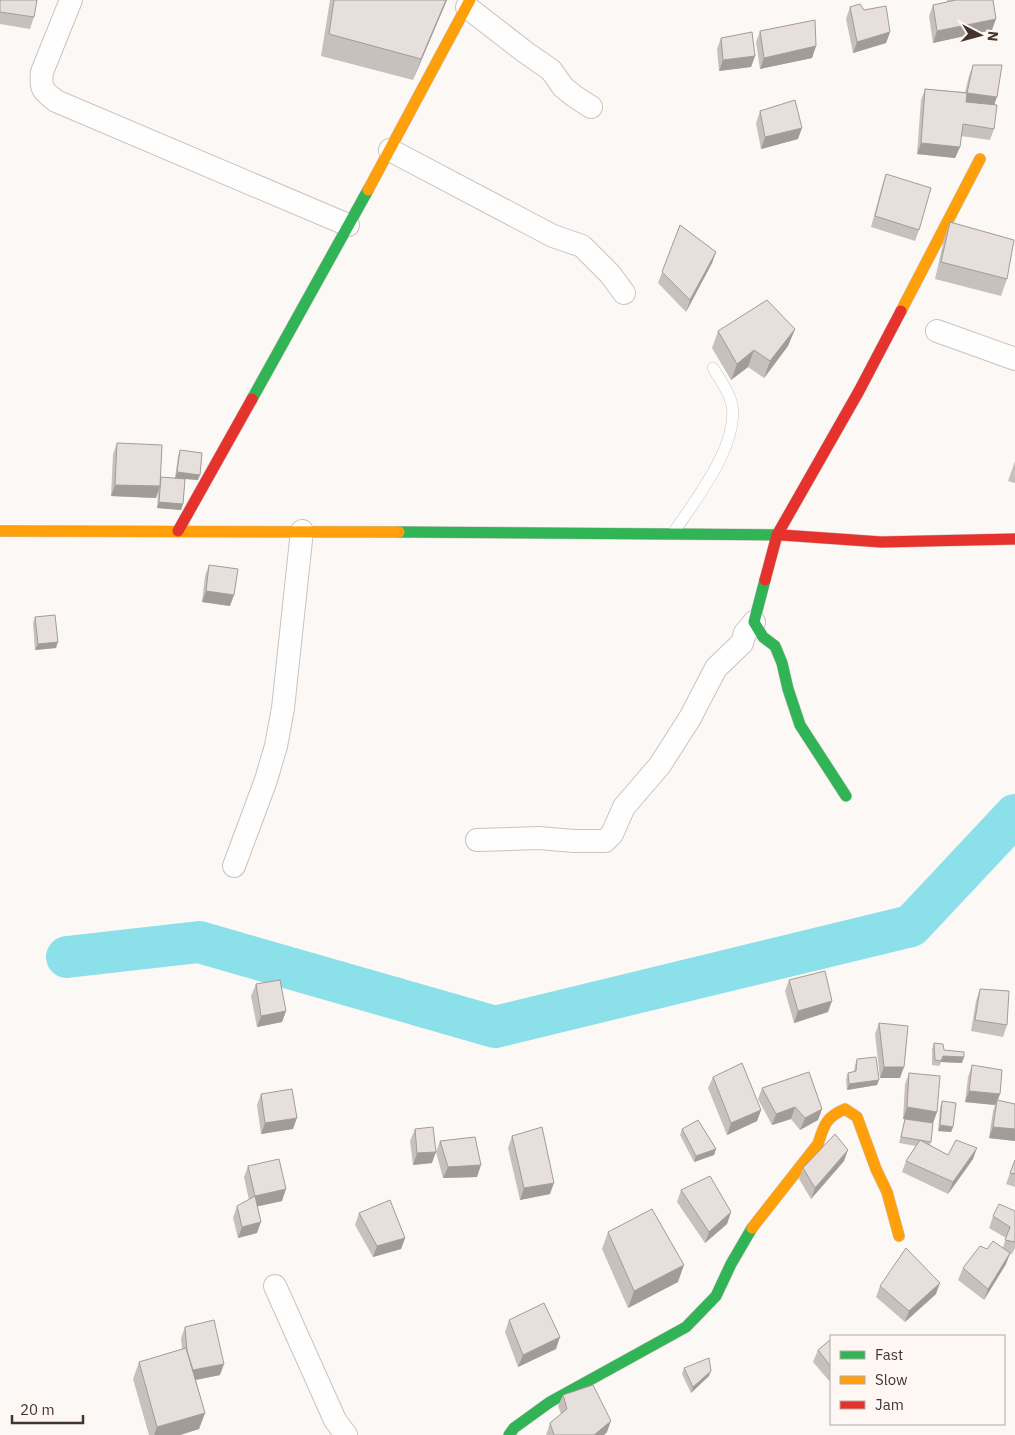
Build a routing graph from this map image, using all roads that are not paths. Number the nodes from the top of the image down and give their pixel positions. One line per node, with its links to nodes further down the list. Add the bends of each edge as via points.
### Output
1 (71, 0): 6 (street, via 42,72 44,92 56,102)
2 (469, 4): 3 (street, via 551,70 563,87); 4 (street)
3 (591, 107)
4 (390, 150): 6 (street); 7 (street, via 553,236 582,246)
5 (980, 159): 15 (street, via 859,391)
6 (348, 225): 11 (street)
7 (624, 293)
8 (937, 331): 9 (street)
9 (1015, 359)
10 (713, 368): 14 (lane, via 730,399 733,415 731,434 723,456)
11 (178, 531): 12 (street); 13 (street)
12 (302, 531): 14 (street); 20 (street, via 276,746)
13 (0, 532)
14 (673, 534): 15 (street)
15 (777, 535): 16 (street, via 881,542); 17 (street)
16 (1015, 539)
17 (754, 622): 18 (street, via 775,646 800,725); 19 (street, via 742,643 716,668 690,718 660,765 624,807 606,841)
18 (846, 796)
19 (477, 840)
20 (234, 866)
21 (899, 1236): 24 (street, via 887,1192 857,1117 845,1109 833,1114 823,1128 818,1144 748,1233 716,1296 686,1327 550,1402)
22 (275, 1286): 23 (street, via 335,1420)
23 (346, 1435)
24 (509, 1435)

